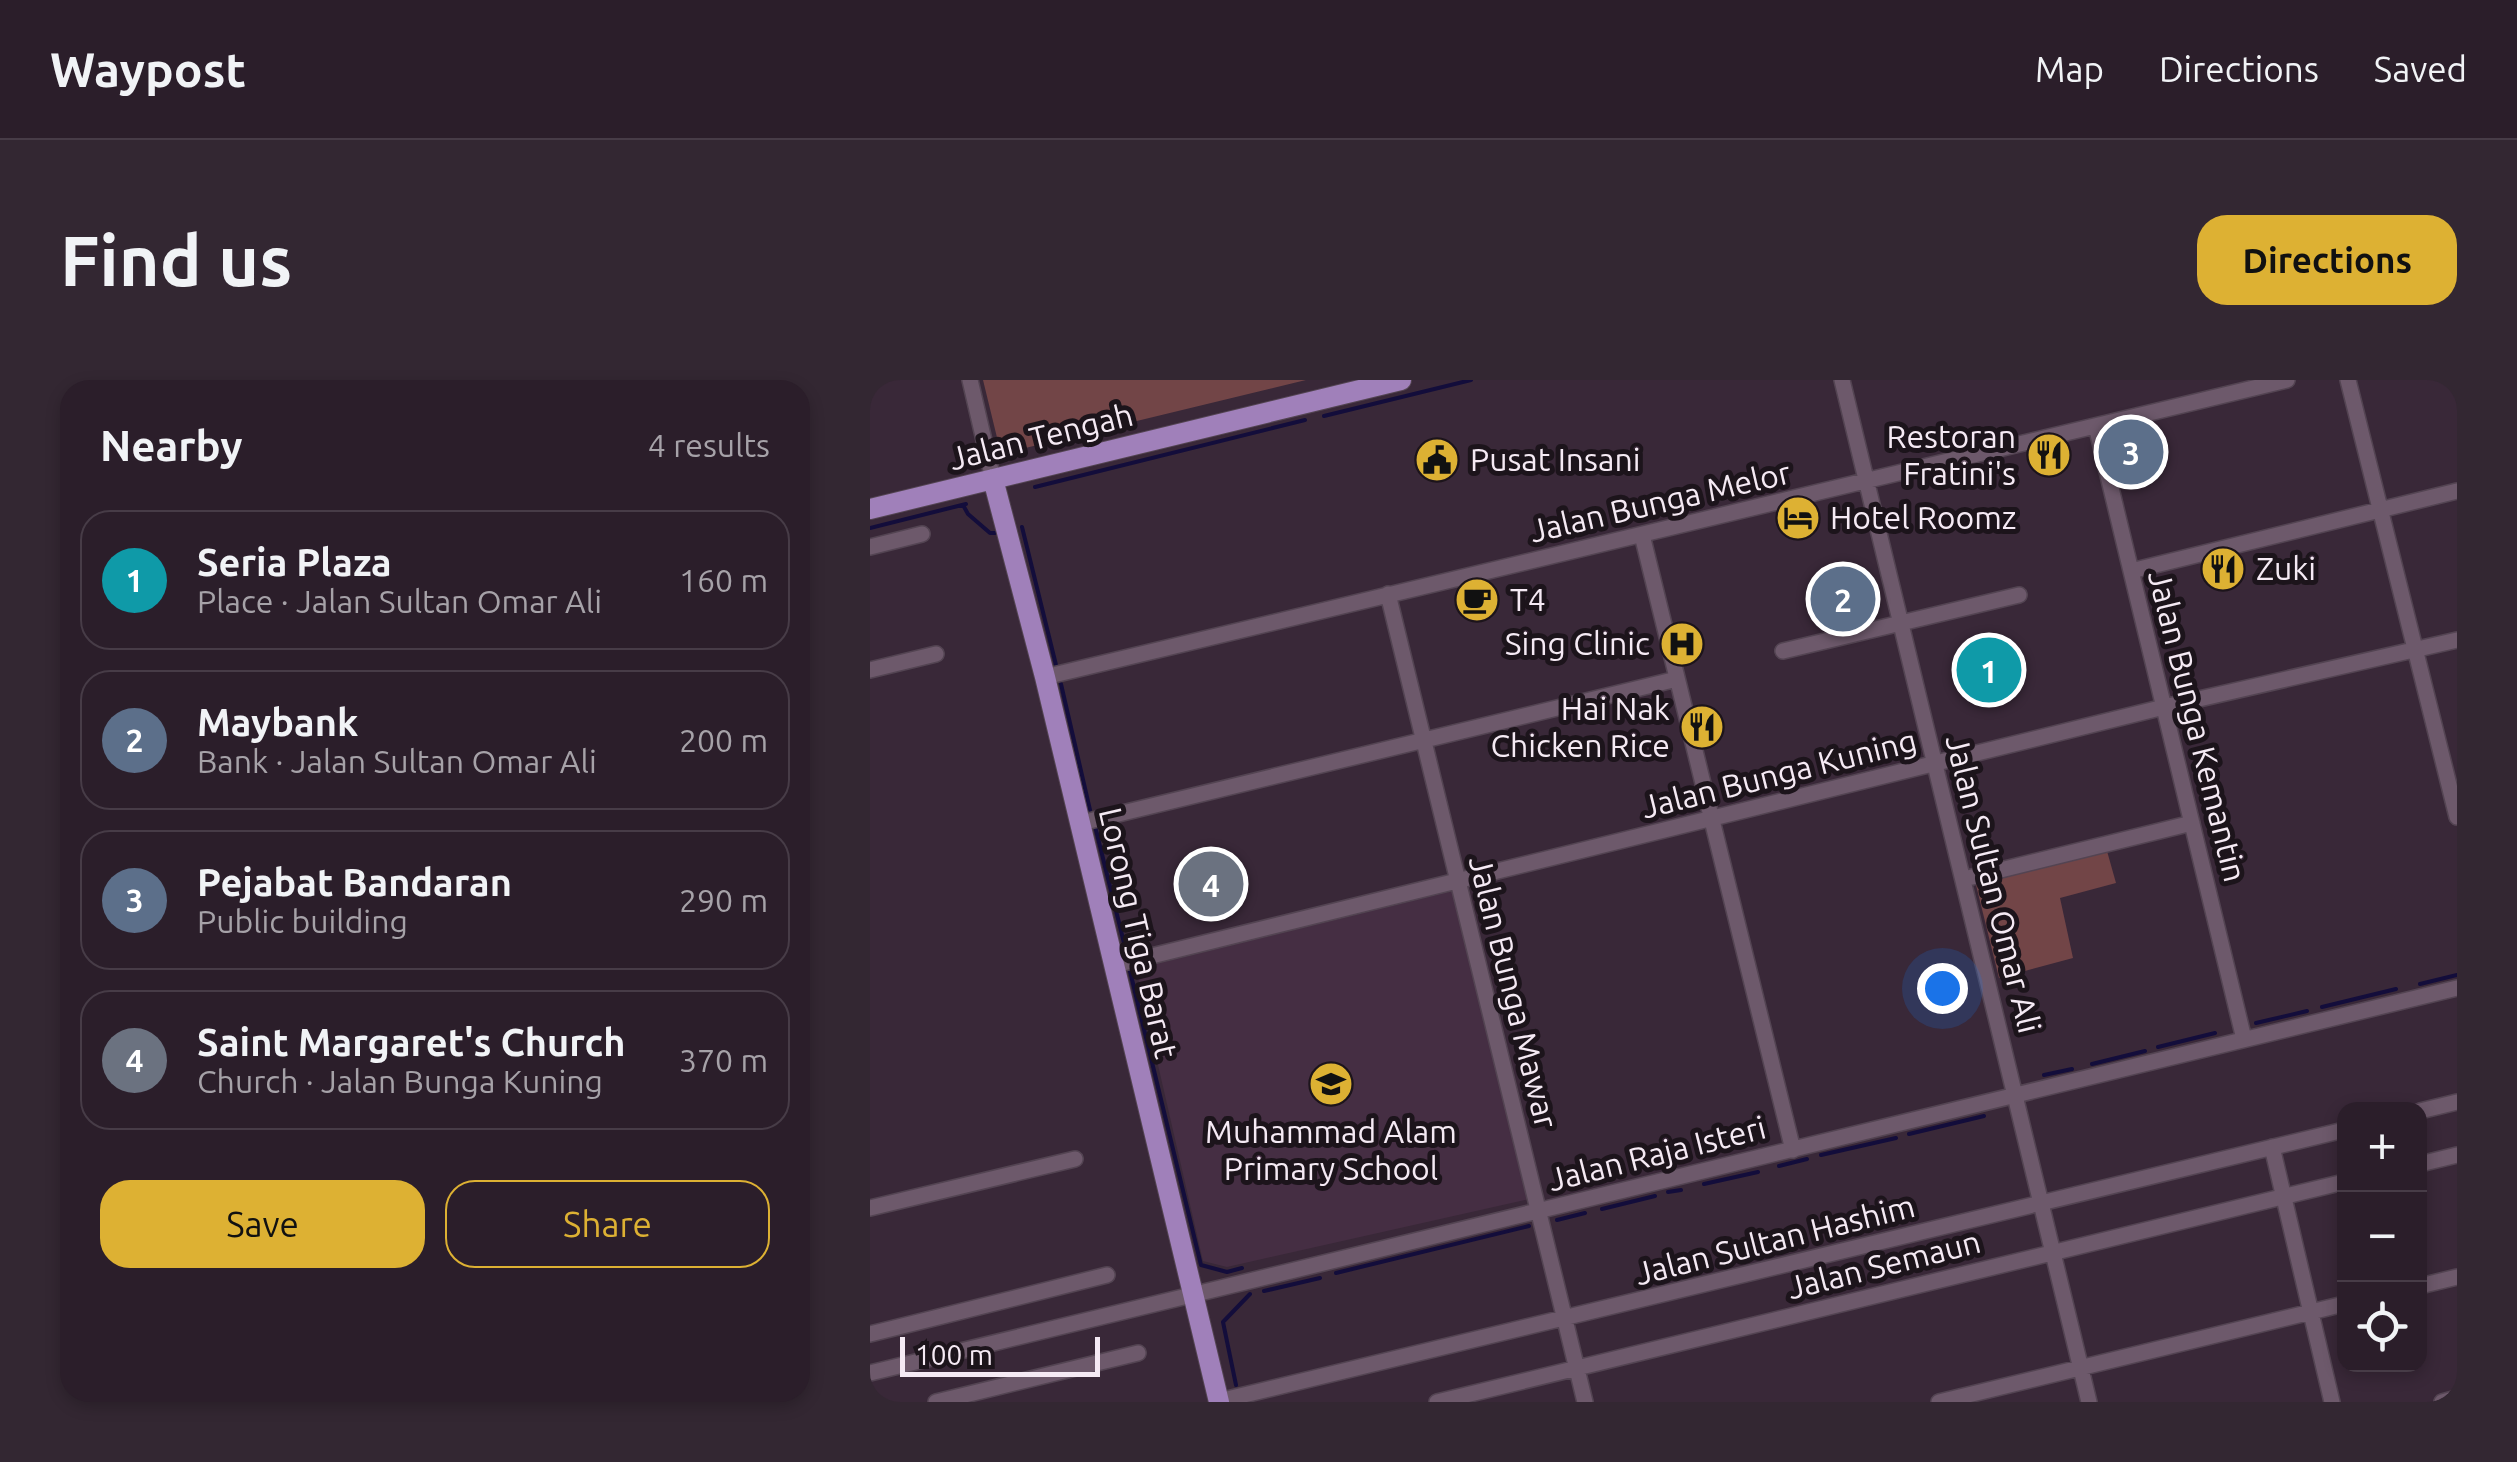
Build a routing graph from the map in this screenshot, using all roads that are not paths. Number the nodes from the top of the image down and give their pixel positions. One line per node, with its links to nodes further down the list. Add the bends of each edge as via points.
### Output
1 (970, 380): 7 (street)
2 (1401, 380): 7 (main road, Jalan Tengah)
3 (1842, 380): 8 (street, Jalan Sultan Omar Ali)
4 (2287, 380): 6 (street, Jalan Bunga Melor)
5 (2348, 380): 11 (street)
6 (2096, 426): 8 (street, Jalan Bunga Melor); 15 (street, Jalan Bunga Kemantin)
7 (994, 479): 10 (main road, Jalan Tengah); 24 (main road, Lorong Tiga Barat)
8 (1866, 482): 13 (street, Jalan Bunga Melor); 18 (street, Jalan Sultan Omar Ali)
9 (2457, 491): 11 (street)
10 (870, 509)
11 (2381, 510): 15 (street); 20 (street)
12 (922, 534): 14 (street)
13 (1642, 535): 16 (street, Jalan Bunga Melor); 25 (street)
14 (870, 546)
15 (2130, 570): 26 (street, Jalan Bunga Kemantin)
16 (1388, 594): 24 (street, Jalan Bunga Melor); 27 (street, Jalan Bunga Mawar)
17 (2019, 594): 18 (street)
18 (1902, 624): 21 (street); 28 (street, Jalan Sultan Omar Ali)
19 (2457, 640): 20 (street, Jalan Bunga Kuning)
20 (2416, 650): 26 (street, Jalan Bunga Kuning); 29 (street)
21 (1783, 651)
22 (936, 654): 23 (street)
23 (870, 670)
24 (1045, 677): 31 (main road, Lorong Tiga Barat)
25 (1677, 679): 27 (street); 30 (street)
26 (2164, 708): 28 (street, Jalan Bunga Kuning); 32 (street, Jalan Bunga Kemantin)
27 (1424, 740): 31 (street); 34 (street, Jalan Bunga Mawar)
28 (1935, 764): 30 (street, Jalan Bunga Kuning); 33 (street, Jalan Sultan Omar Ali)
29 (2457, 818)
30 (1712, 820): 34 (street, Jalan Bunga Kuning); 43 (street)
31 (1081, 822): 35 (main road, Lorong Tiga Barat)
32 (2192, 823): 33 (street); 37 (street, Jalan Bunga Kemantin)
33 (1964, 879): 38 (street, Jalan Sultan Omar Ali)
34 (1458, 882): 35 (street, Jalan Bunga Kuning); 51 (street, Jalan Bunga Mawar)
35 (1114, 965): 56 (main road, Lorong Tiga Barat)
36 (2457, 988): 37 (street, Jalan Raja Isteri)
37 (2244, 1039): 38 (street, Jalan Raja Isteri)
38 (2016, 1095): 43 (street, Jalan Raja Isteri); 49 (street, Jalan Sultan Omar Ali)
39 (2457, 1102): 40 (street)
40 (2427, 1109)
41 (2337, 1132): 42 (street, Jalan Sultan Hashim)
42 (2272, 1147): 48 (street); 49 (street, Jalan Sultan Hashim)
43 (1793, 1150): 51 (street, Jalan Raja Isteri)
44 (2457, 1155): 46 (street)
45 (1075, 1159): 50 (street)
46 (2427, 1162)
47 (2337, 1184): 48 (street, Jalan Semaun)
48 (2285, 1196): 52 (street, Jalan Semaun); 58 (street)
49 (2042, 1203): 52 (street, Jalan Sultan Omar Ali); 59 (street, Jalan Sultan Hashim)
50 (870, 1208)
51 (1539, 1211): 56 (street, Jalan Raja Isteri); 59 (street, Jalan Bunga Mawar)
52 (2054, 1252): 62 (street, Jalan Semaun); 63 (street, Jalan Sultan Omar Ali)
53 (1107, 1275): 60 (street)
54 (2457, 1277): 55 (street)
55 (2427, 1284)
56 (1192, 1296): 64 (street, Jalan Raja Isteri); 67 (main road, Lorong Tiga Barat)
57 (2337, 1306): 58 (street)
58 (2312, 1312): 63 (street); 72 (street)
59 (1565, 1319): 62 (street, Jalan Bunga Mawar); 67 (street, Jalan Sultan Hashim)
60 (870, 1334)
61 (1138, 1353): 66 (street)
62 (1576, 1367): 68 (street, Jalan Semaun); 69 (street, Jalan Bunga Mawar)
63 (2081, 1368): 70 (street); 71 (street, Jalan Sultan Omar Ali)
64 (870, 1374)
65 (2457, 1398): 73 (street)
66 (936, 1402)
67 (1219, 1402)
68 (1437, 1402)
69 (1585, 1402)
70 (1939, 1402)
71 (2090, 1402)
72 (2332, 1402)
73 (2442, 1402)

